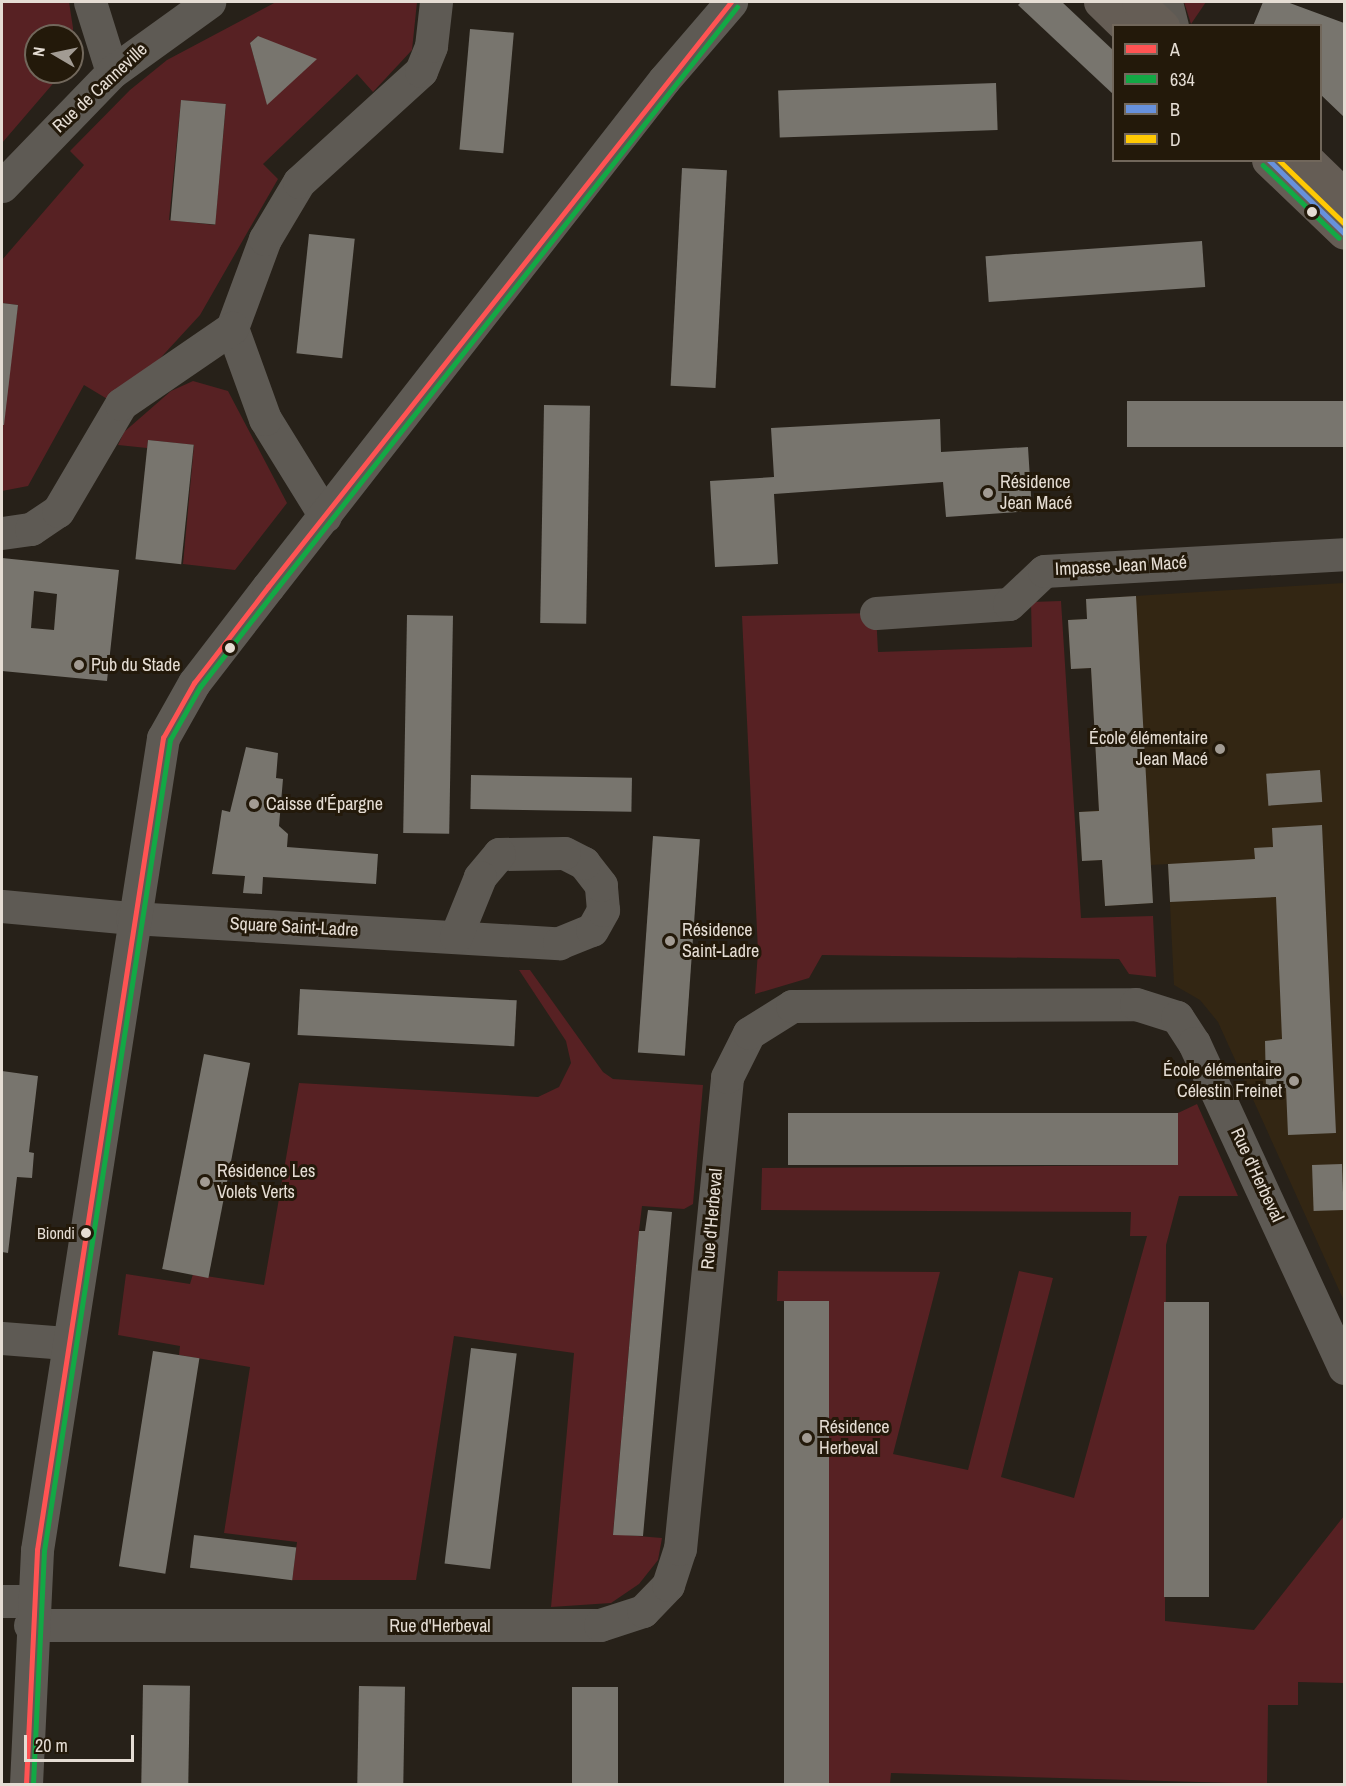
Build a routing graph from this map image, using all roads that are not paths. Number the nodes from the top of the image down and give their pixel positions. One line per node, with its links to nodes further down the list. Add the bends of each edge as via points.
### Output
1 (90, 2): 11 (street)
2 (209, 2): 11 (street, Rue de Canneville)
3 (436, 2): 17 (street, via 431,46 421,71 299,182 265,239)
4 (1100, 2): 8 (street)
5 (1138, 2): 9 (street)
6 (1166, 2): 10 (street)
7 (720, 3): 18 (street)
8 (1123, 24)
9 (1161, 24)
10 (1172, 24)
11 (112, 72): 14 (street, Rue de Canneville)
12 (1270, 162): 16 (street)
13 (1310, 162): 15 (street)
14 (2, 186)
15 (1344, 195)
16 (1344, 233)
17 (232, 328): 18 (street, via 265,419); 19 (street, via 121,404 58,511 31,529)
18 (325, 516): 23 (street, via 171,720 157,757)
19 (2, 533)
20 (1344, 554): 21 (street, Impasse Jean Macé, via 1044,570 1009,604)
21 (876, 613)
22 (2, 906): 23 (street, Square Saint-Ladre)
23 (132, 918): 24 (street, Square Saint-Ladre); 26 (street)
24 (456, 936)
25 (2, 1338): 26 (street)
26 (66, 1343): 28 (street)
27 (1344, 1368): 28 (street, Rue d'Herbeval, via 1194,1043 1186,1027 1166,1010 1136,1004 792,1006 749,1033 727,1077 680,1549 668,1585 644,1611 600,1625)
28 (21, 1609): 29 (street)
29 (27, 1785)

